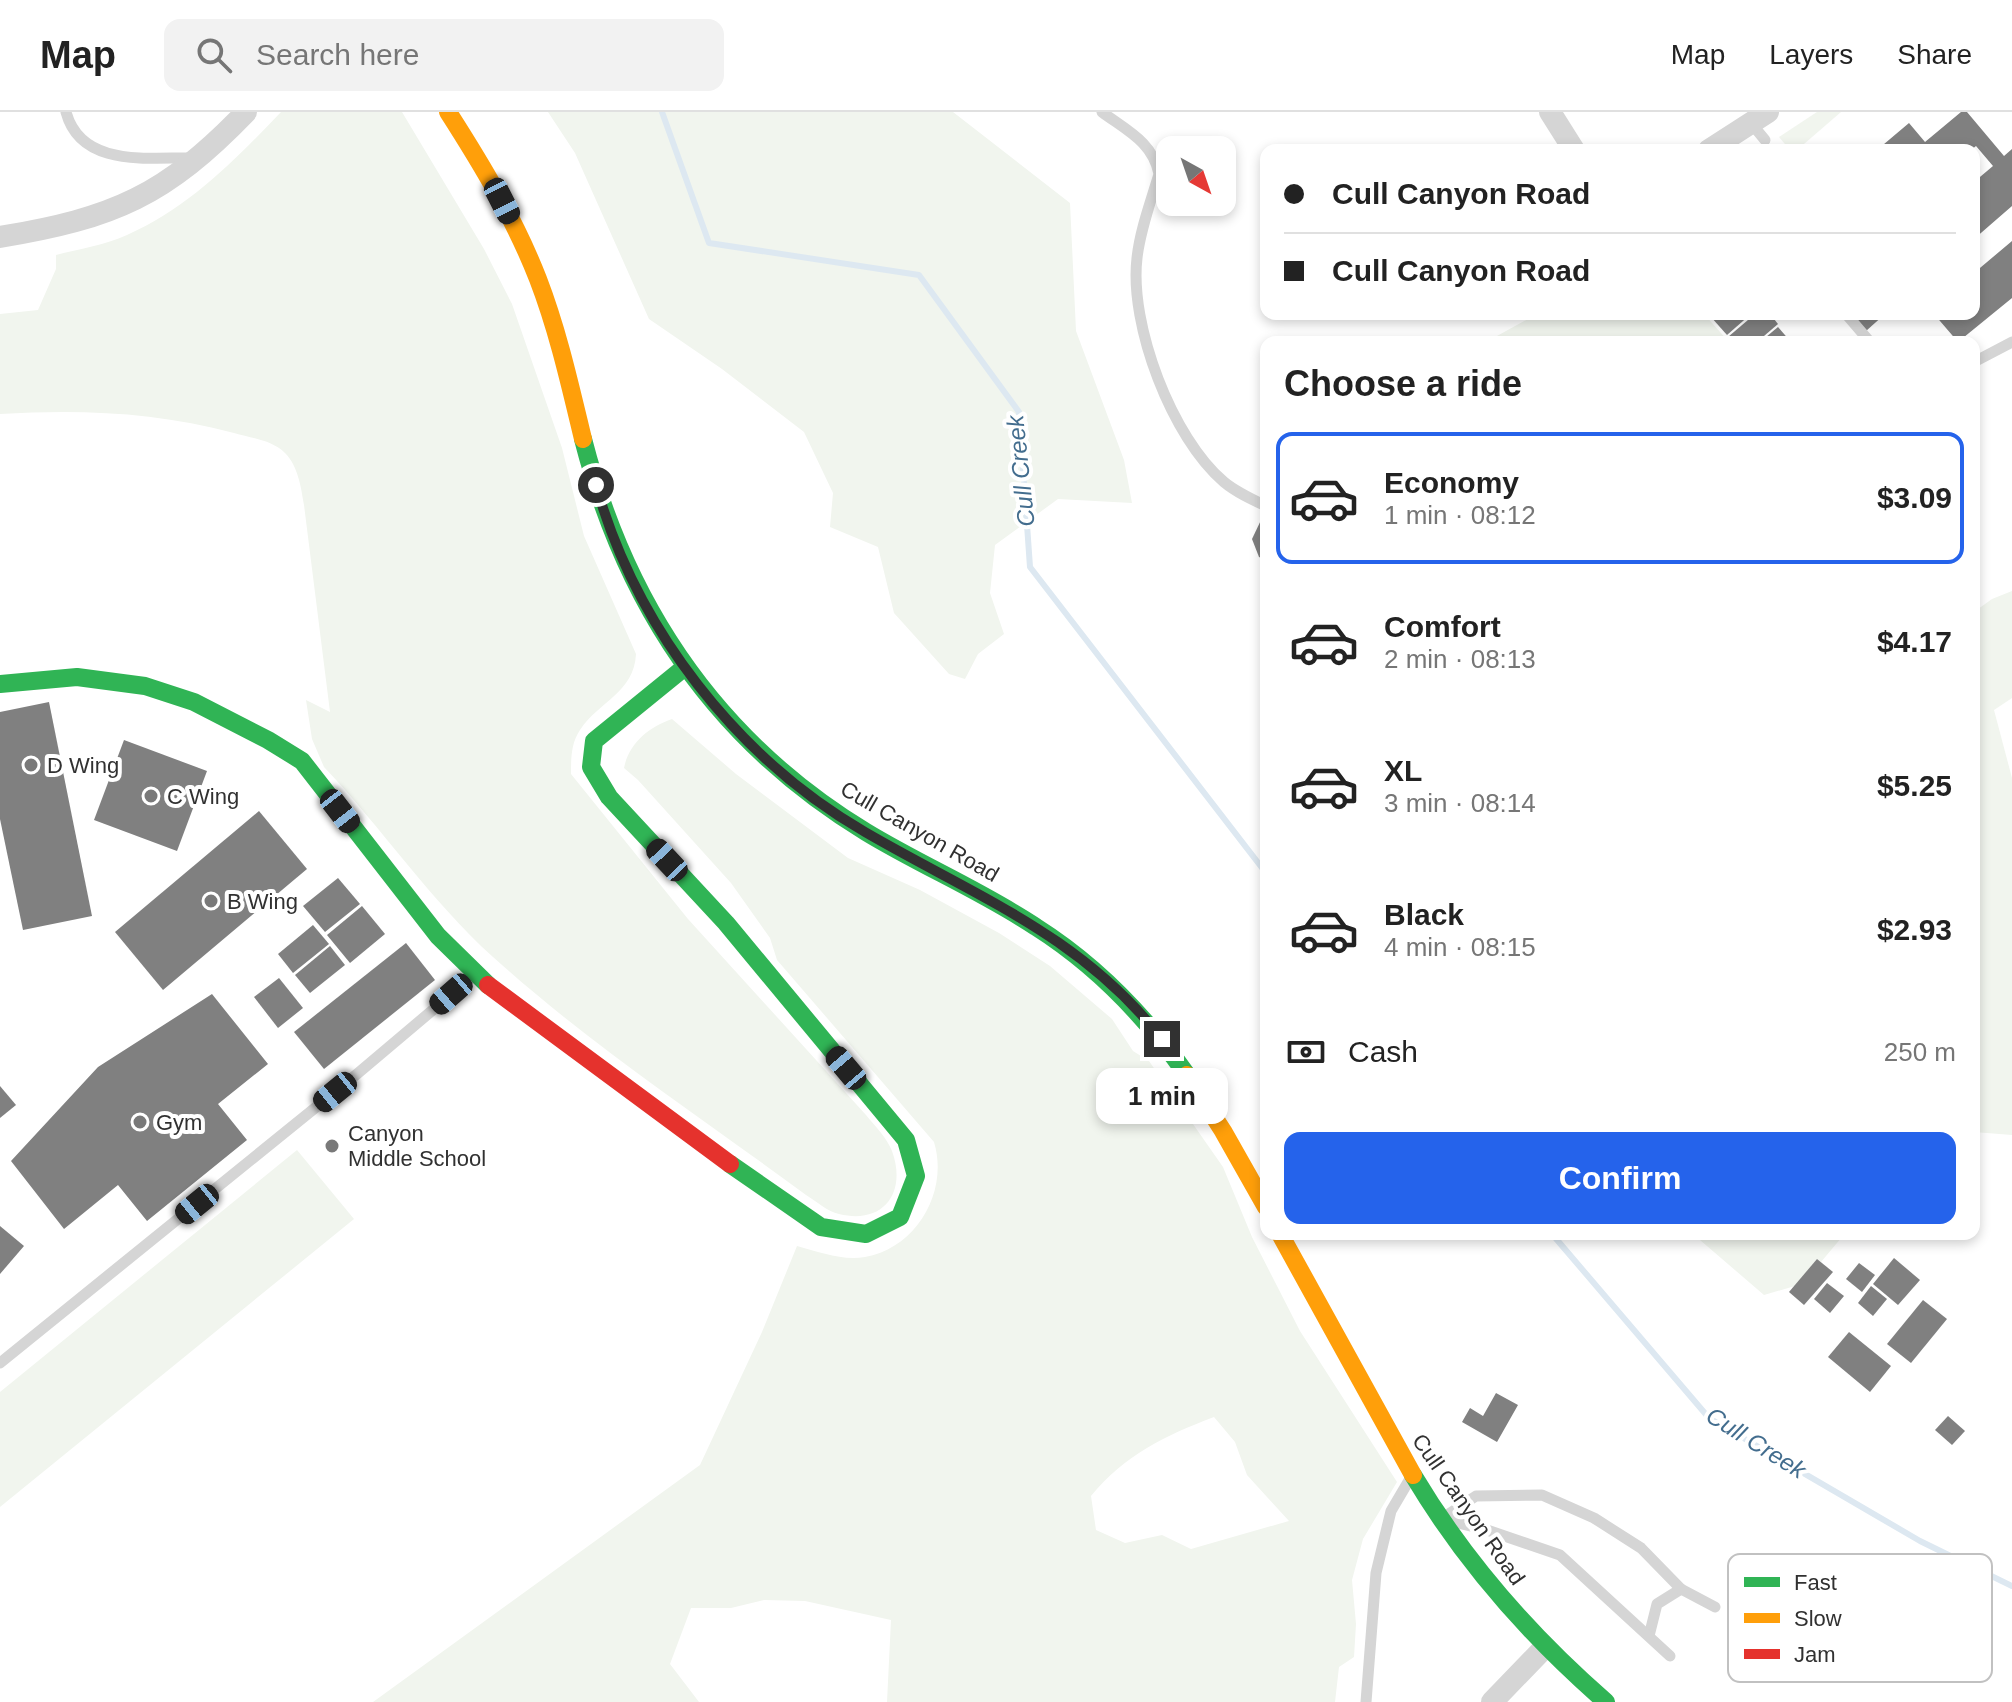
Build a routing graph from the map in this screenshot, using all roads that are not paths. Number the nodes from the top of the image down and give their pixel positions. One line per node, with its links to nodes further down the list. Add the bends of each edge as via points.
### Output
1 (66, 112): 9 (lane, via 82,138 99,151 121,158)
2 (246, 112): 9 (street)
3 (448, 112): 16 (street, Cull Canyon Road, via 525,247 547,302 601,500 622,557)
4 (1102, 112): 15 (lane, via 1144,142 1157,164 1159,174 1137,258 1137,291 1166,397 1201,458 1222,481)
5 (1550, 112): 7 (street)
6 (1761, 125): 8 (street)
7 (1570, 144)
8 (1721, 144)
9 (199, 158): 10 (street, via 168,182 107,212)
10 (0, 237)
11 (1851, 320): 12 (lane)
12 (1865, 336)
13 (2012, 342): 14 (lane)
14 (1980, 359)
15 (1260, 503)
16 (685, 667): 18 (street, via 594,741 591,767 609,797 726,923 906,1140 916,1176 900,1217 866,1234 821,1227); 19 (street, Cull Canyon Road, via 759,753 794,783 862,830 1052,936 1114,987 1194,1082)
17 (0, 684): 18 (street, via 77,677 145,686 194,702 268,740 302,761 438,936)
18 (474, 974): 21 (lane)
19 (1260, 1197)
20 (1283, 1240): 22 (street, Cull Canyon Road)
21 (0, 1363)
22 (1411, 1477): 23 (street, Cull Canyon Road); 29 (lane, via 1391,1511 1376,1573)
23 (1441, 1519): 24 (lane, via 1476,1496 1542,1495 1594,1518 1641,1548); 26 (lane, via 1560,1555); 27 (street, Cull Canyon Road)
24 (1681, 1589): 25 (lane); 26 (lane, via 1657,1604)
25 (1715, 1607)
26 (1649, 1636): 28 (lane)
27 (1544, 1648): 30 (street); 31 (street, Cull Canyon Road)
28 (1670, 1656)
29 (1366, 1702)
30 (1492, 1702)
31 (1606, 1702)

